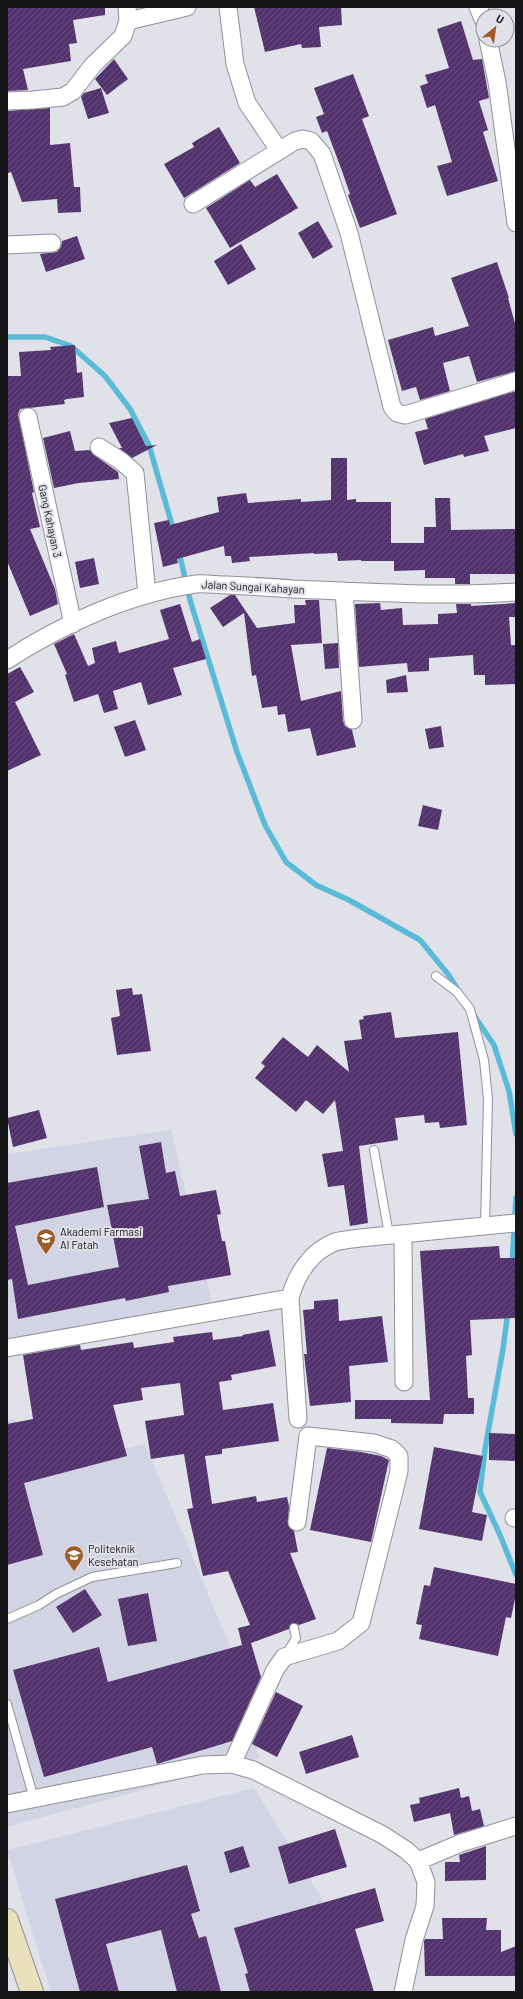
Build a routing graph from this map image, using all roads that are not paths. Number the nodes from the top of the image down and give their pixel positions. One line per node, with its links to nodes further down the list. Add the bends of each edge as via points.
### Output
1 (187, 7): 3 (street)
2 (228, 7): 6 (street, via 235,64 247,103)
3 (128, 14): 5 (street, via 123,36 93,65 73,91 63,97)
4 (490, 48): 8 (street, via 497,82)
5 (7, 100)
6 (279, 150): 7 (street); 11 (street, via 303,139 317,146 322,154 348,233 392,407 397,413 405,415)
7 (193, 204)
8 (516, 222)
9 (52, 243): 10 (street)
10 (7, 245)
11 (516, 381)
12 (28, 417): 17 (street, Gang Kahayan 3)
13 (99, 446): 16 (street, via 135,473)
14 (344, 591): 15 (street, Jalan Sungai Kahayan, via 438,594); 16 (street, Jalan Sungai Kahayan, via 197,584); 19 (street)
15 (516, 592)
16 (147, 594): 17 (street, Jalan Sungai Kahayan)
17 (73, 624): 18 (street, Jalan Sungai Kahayan)
18 (7, 660)
19 (353, 720)
20 (436, 976): 23 (lane, via 457,992 470,1009 484,1060 488,1099)
21 (374, 1150): 24 (lane)
22 (510, 1223): 23 (street)
23 (485, 1226): 24 (street)
24 (396, 1234): 25 (street, via 335,1242 311,1257 294,1283); 27 (street)
25 (290, 1298): 26 (street); 28 (street)
26 (7, 1348)
27 (404, 1382)
28 (298, 1419)
29 (297, 1522): 33 (street, via 308,1436 374,1443 392,1449 399,1456 394,1492 361,1624 338,1641)
30 (177, 1563): 31 (lane, via 92,1577 56,1594 39,1606)
31 (7, 1619)
32 (294, 1628): 33 (lane, via 296,1638)
33 (284, 1657): 35 (street, via 275,1670)
34 (7, 1704): 36 (lane)
35 (232, 1764): 36 (street, via 203,1765); 39 (street, via 253,1770 383,1835)
36 (34, 1799): 37 (street)
37 (7, 1804)
38 (516, 1826): 39 (street, via 461,1843)
39 (418, 1861): 41 (street, via 426,1882 425,1906 414,1940)
40 (7, 1920): 42 (street)
41 (407, 1991)
42 (32, 1992)

